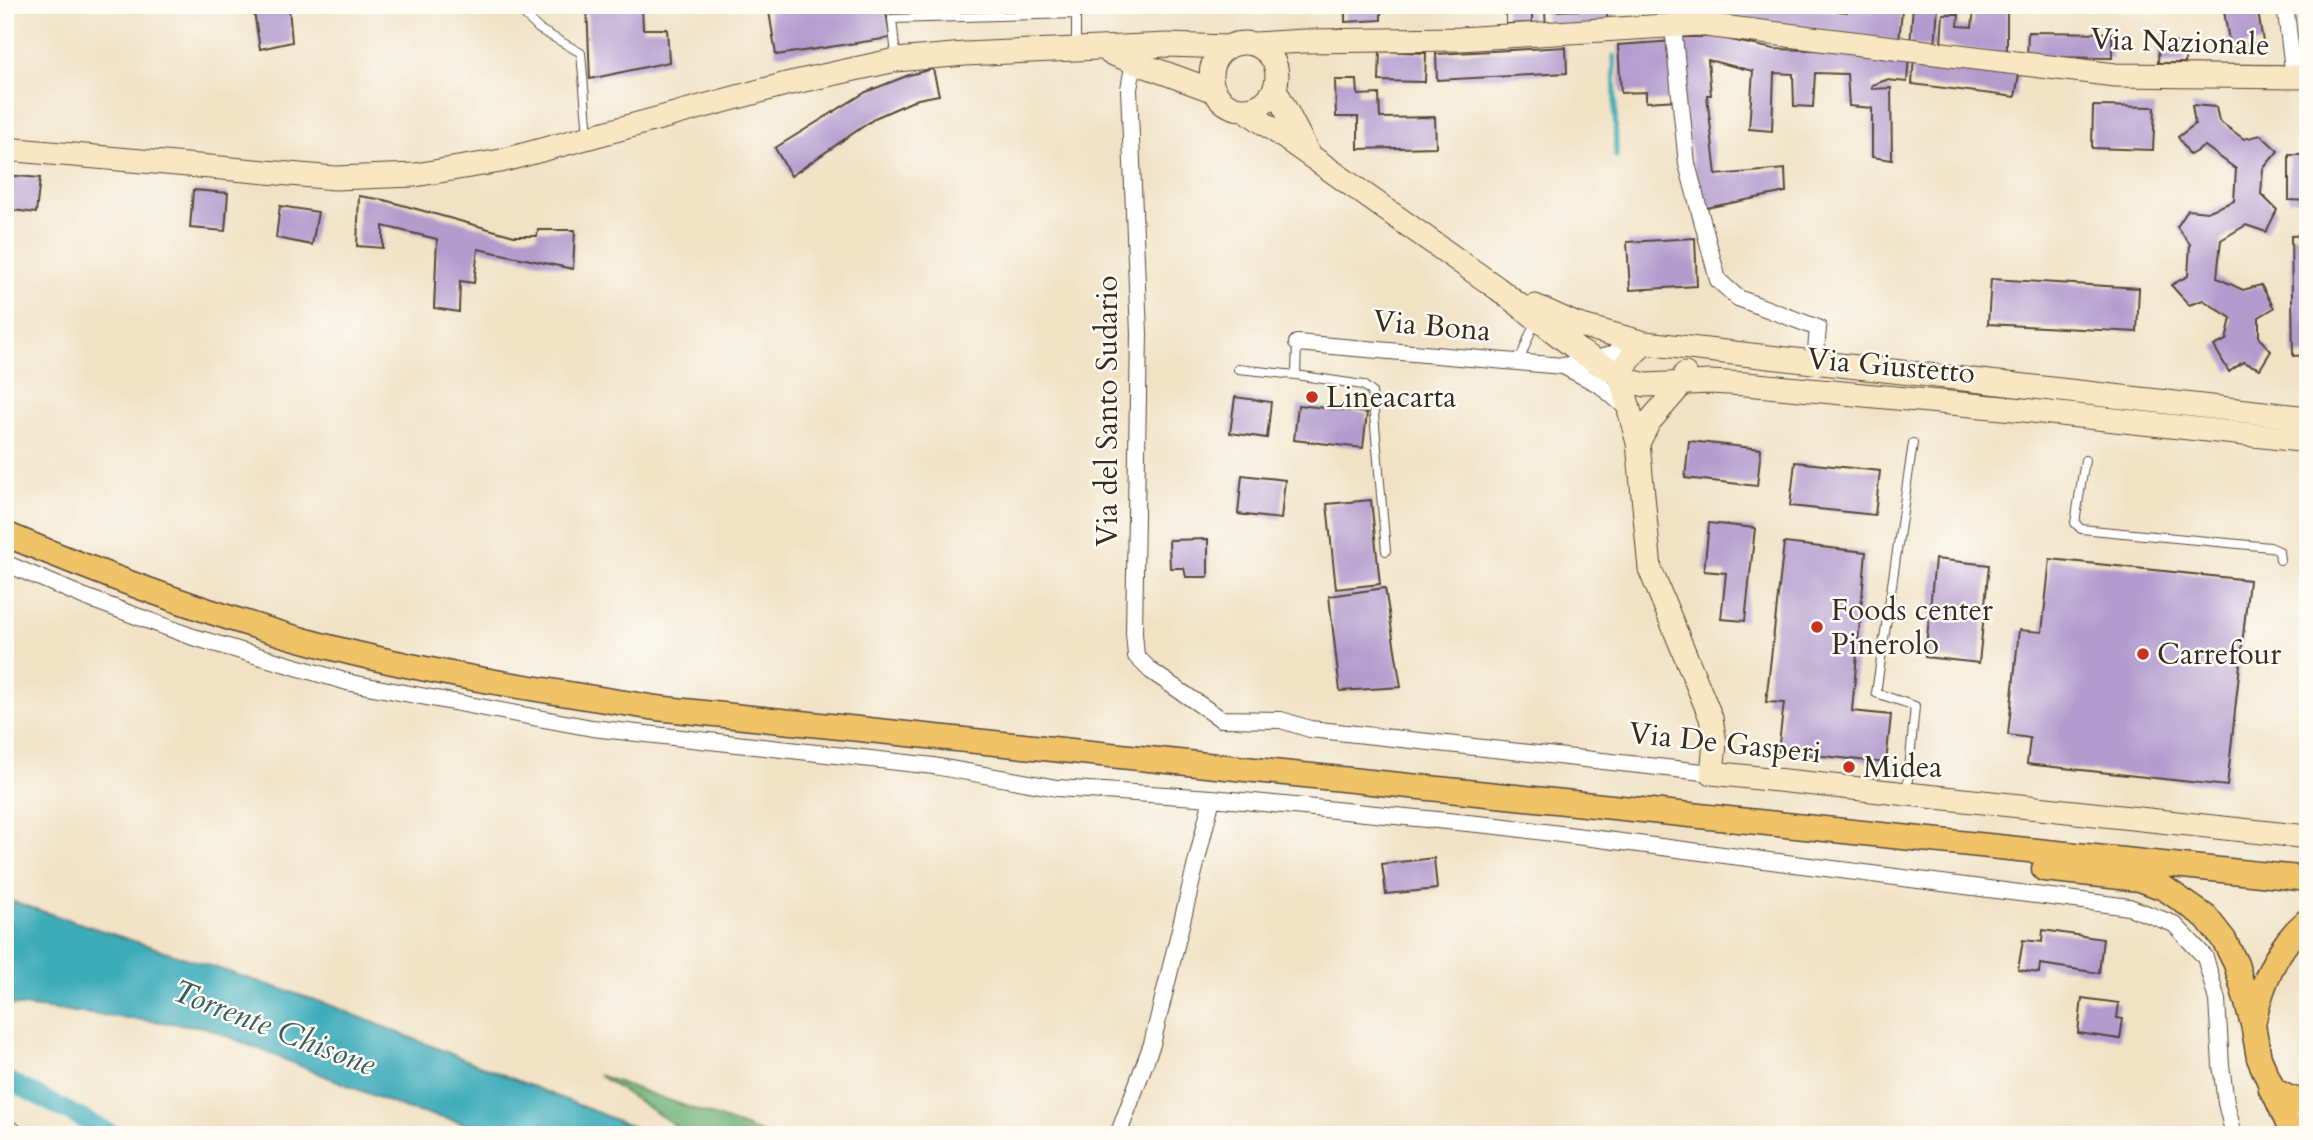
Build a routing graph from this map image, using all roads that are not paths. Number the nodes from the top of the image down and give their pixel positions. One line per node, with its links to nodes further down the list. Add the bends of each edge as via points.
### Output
1 (514, 5): 14 (lane, via 539,29 581,53)
2 (2285, 5): 10 (street)
3 (1673, 27): 4 (main road, Via Nazionale); 10 (main road, Via Nazionale, via 1697,24 2115,75); 24 (street, via 1688,164 1718,280 1738,298 1818,328)
4 (1318, 42): 5 (main road, Via Nazionale); 11 (main road, via 1293,54)
5 (1255, 44): 6 (main road); 11 (main road, via 1271,56)
6 (1228, 47): 7 (main road); 12 (main road, via 1214,61)
7 (1087, 49): 8 (main road); 8 (lane, via 1076,14 892,19); 9 (main road)
8 (897, 60): 14 (main road, via 786,84)
9 (1134, 61): 12 (main road); 40 (street, Via del Santo Sudario, via 1129,89 1139,334 1136,656)
10 (2301, 77)
11 (1276, 82): 13 (main road, via 1263,104); 16 (main road, Via Giustetto)
12 (1214, 91): 13 (main road, via 1227,104)
13 (1244, 109): 16 (main road, Via Giustetto)
14 (588, 138): 15 (main road, via 501,162 367,178)
15 (5, 149)
16 (1307, 152): 17 (main road, Via Giustetto)
17 (1497, 288): 18 (main road, Via Giustetto); 20 (main road, Via Giustetto, via 1575,324)
18 (1536, 318): 22 (main road, Via Giustetto); 23 (lane)
19 (1297, 343): 23 (street, Via Bona); 27 (lane)
20 (1645, 343): 21 (main road, Via Giustetto); 22 (street); 28 (main road)
21 (1693, 349): 24 (main road, Via Giustetto); 29 (main road)
22 (1594, 359): 25 (street); 28 (main road, Via Giustetto)
23 (1519, 362): 25 (street, Via Bona)
24 (1815, 362): 31 (main road, Via Giustetto)
25 (1563, 366): 30 (street, via 1600,385)
26 (1238, 369): 27 (lane)
27 (1296, 375): 37 (lane, via 1363,385 1372,392)
28 (1620, 375): 29 (main road, Via Giustetto, via 1646,385); 30 (main road)
29 (1682, 384): 32 (main road, Via Giustetto, via 1787,388); 33 (main road, via 1649,422)
30 (1630, 411): 33 (main road)
31 (2308, 418)
32 (2308, 441)
33 (1638, 443): 41 (main road, via 1650,569 1711,718)
34 (1913, 443): 42 (lane, via 1877,693 1915,706)
35 (2085, 460): 38 (lane, via 2075,523 2081,529 2270,547 2279,551)
36 (5, 534): 44 (main road, via 199,609 322,645 513,686 656,708)
37 (1386, 551)
38 (2280, 560)
39 (5, 563): 43 (street, via 193,637 351,683 592,728 933,766 1057,788)
40 (1221, 719): 41 (street, Via De Gasperi, via 1281,720 1310,729)
41 (1712, 774): 42 (main road, Via De Gasperi)
42 (1907, 793): 45 (main road, Via De Gasperi)
43 (1212, 798): 54 (street, via 1152,1044); 55 (street, via 1498,826 2129,907 2174,924 2205,957 2217,1000 2221,1065)
44 (1848, 832): 46 (main road); 48 (main road, via 1940,857 2140,879 2164,888 2206,917 2224,940 2241,976)
45 (2308, 837)
46 (2308, 879)
47 (2308, 920): 48 (main road, via 2284,944 2264,982)
48 (2253, 1024): 49 (main road)
49 (2271, 1089): 50 (main road); 56 (main road)
50 (2308, 1104)
51 (2308, 1113): 56 (main road)
52 (5, 1130): 53 (main road)
53 (13, 1135)
54 (1118, 1135)
55 (2234, 1135)
56 (2295, 1135)

